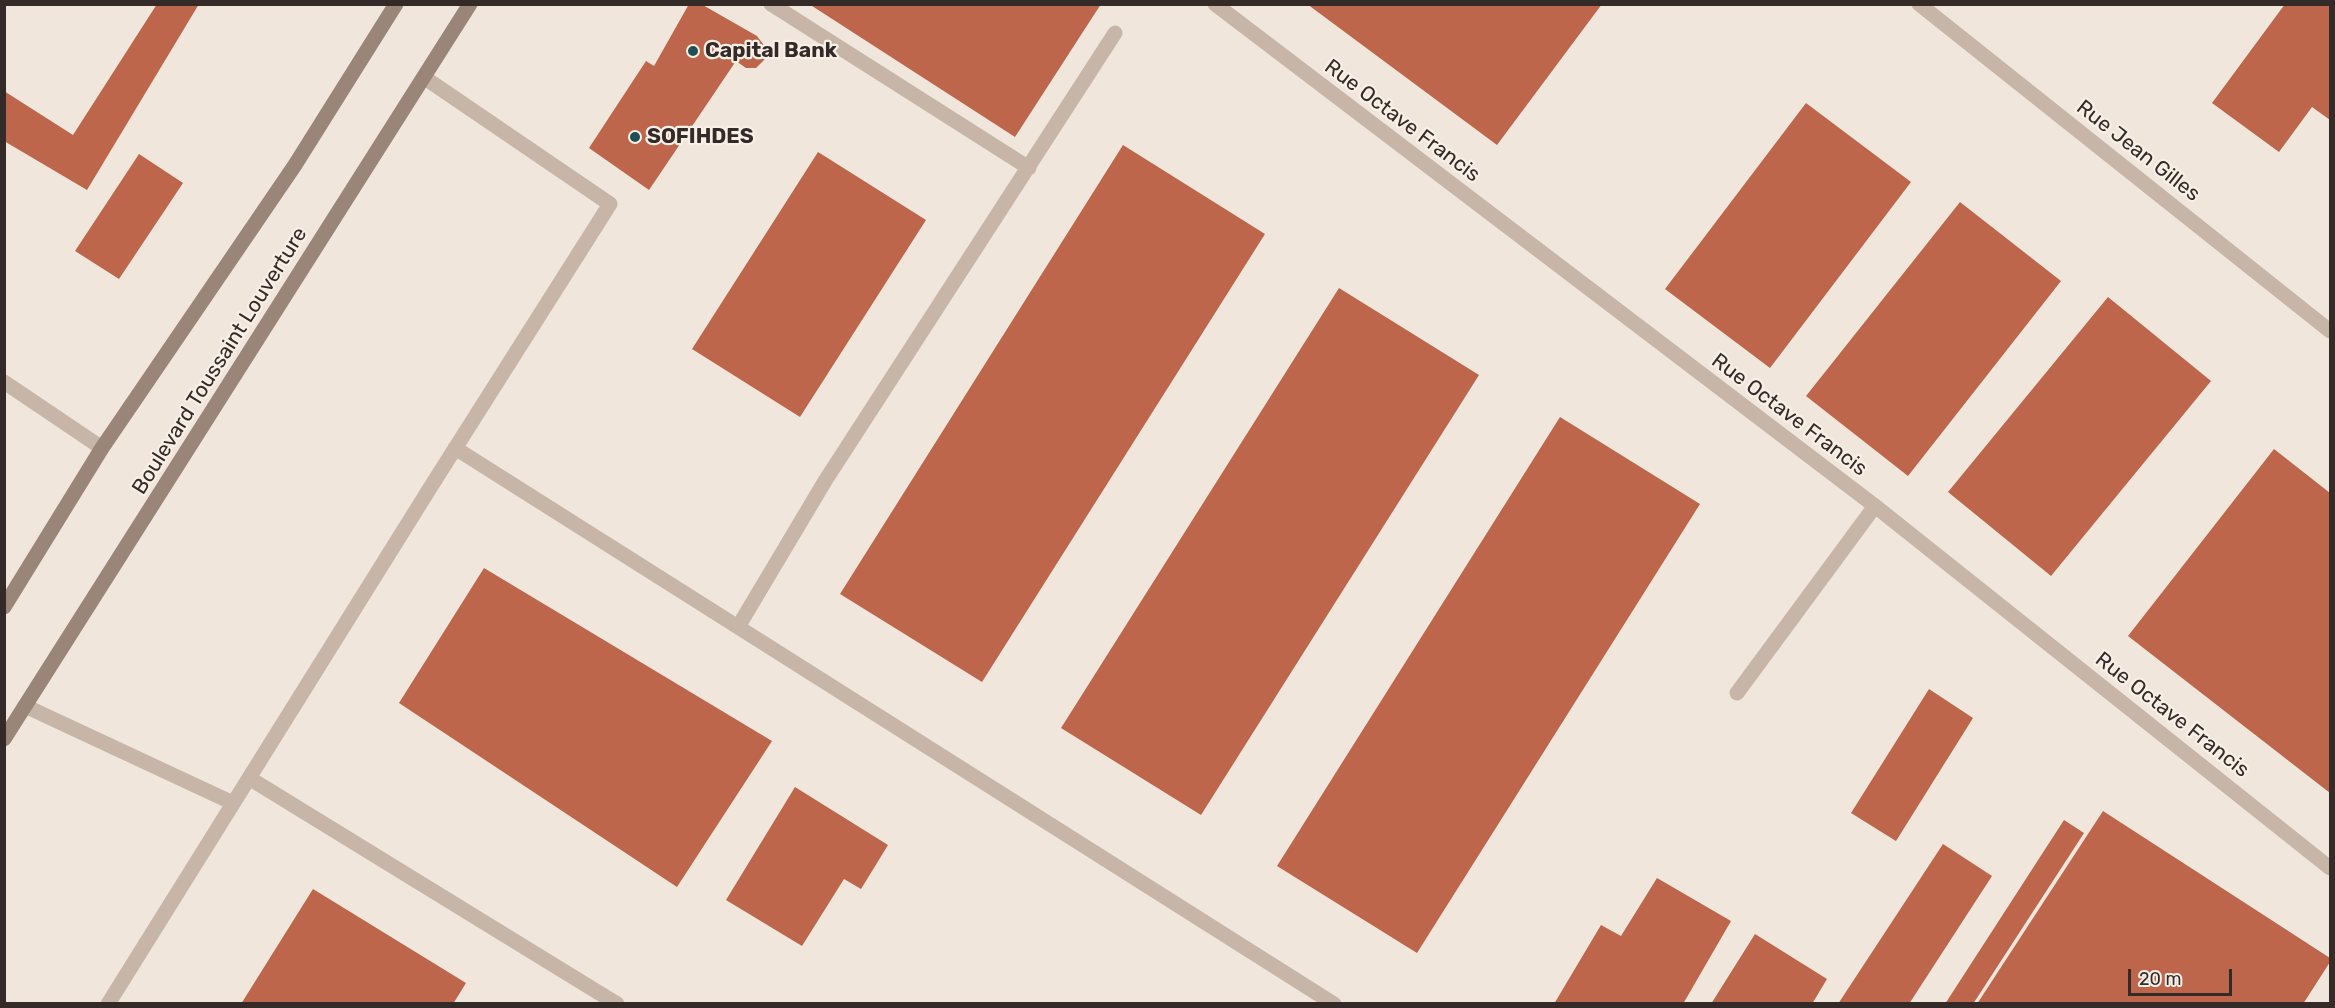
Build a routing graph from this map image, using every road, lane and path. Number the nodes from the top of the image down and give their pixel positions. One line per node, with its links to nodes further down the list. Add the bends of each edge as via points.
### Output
1 (396, 4): 11 (main road, Boulevard Toussaint Louverture, via 295,165)
2 (470, 4): 7 (main road, Boulevard Toussaint Louverture)
3 (771, 4): 8 (street)
4 (1215, 4): 13 (street, Rue Octave Francis)
5 (1919, 4): 9 (street, Rue Jean Gilles)
6 (1115, 33): 8 (street)
7 (424, 78): 12 (street, via 610,204); 17 (main road, Boulevard Toussaint Louverture)
8 (1029, 168): 15 (street, via 825,481)
9 (2331, 331)
10 (4, 382): 11 (street)
11 (102, 448): 14 (main road, Boulevard Toussaint Louverture)
12 (455, 448): 15 (street); 19 (street)
13 (1875, 506): 16 (street); 21 (street, Rue Octave Francis)
14 (4, 607)
15 (738, 627): 24 (street)
16 (1737, 693)
17 (25, 706): 18 (main road, Boulevard Toussaint Louverture); 20 (street)
18 (4, 739)
19 (249, 778): 20 (street); 23 (street)
20 (233, 803): 22 (street)
21 (2331, 868)
22 (108, 1004)
23 (617, 1004)
24 (1334, 1004)

